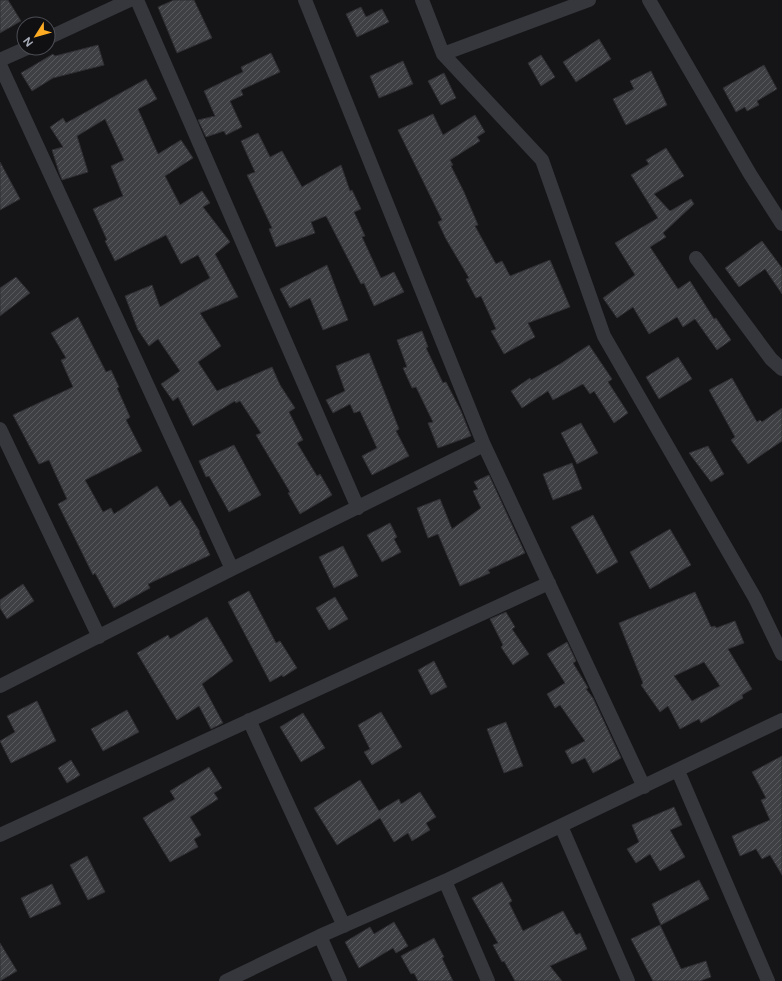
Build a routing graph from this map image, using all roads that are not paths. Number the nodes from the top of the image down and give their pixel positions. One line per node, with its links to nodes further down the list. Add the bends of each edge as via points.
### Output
1 (130, 0): 7 (street)
2 (136, 0): 17 (street)
3 (306, 0): 16 (street)
4 (422, 0): 9 (street)
5 (589, 0): 9 (street)
6 (649, 0): 12 (street)
7 (56, 34)
8 (16, 53): 10 (street)
9 (443, 54): 21 (street, via 542,160 604,336 755,598)
10 (0, 60)
11 (0, 65): 18 (street)
12 (782, 224)
13 (696, 258): 14 (street, via 771,359)
14 (782, 369)
15 (0, 429): 20 (street)
16 (484, 445): 17 (street); 19 (street)
17 (358, 508): 18 (street)
18 (232, 569): 20 (street)
19 (549, 583): 23 (street); 26 (street)
20 (99, 637): 22 (street)
21 (782, 654)
22 (0, 686)
23 (249, 720): 28 (street); 30 (street)
24 (782, 720): 25 (street)
25 (678, 771): 26 (street); 36 (street)
26 (644, 787): 27 (street)
27 (561, 826): 29 (street); 35 (street)
28 (0, 835)
29 (445, 881): 30 (street); 34 (street)
30 (344, 926): 31 (street)
31 (320, 936): 32 (street); 33 (street)
32 (226, 981)
33 (340, 981)
34 (488, 981)
35 (628, 981)
36 (768, 981)

